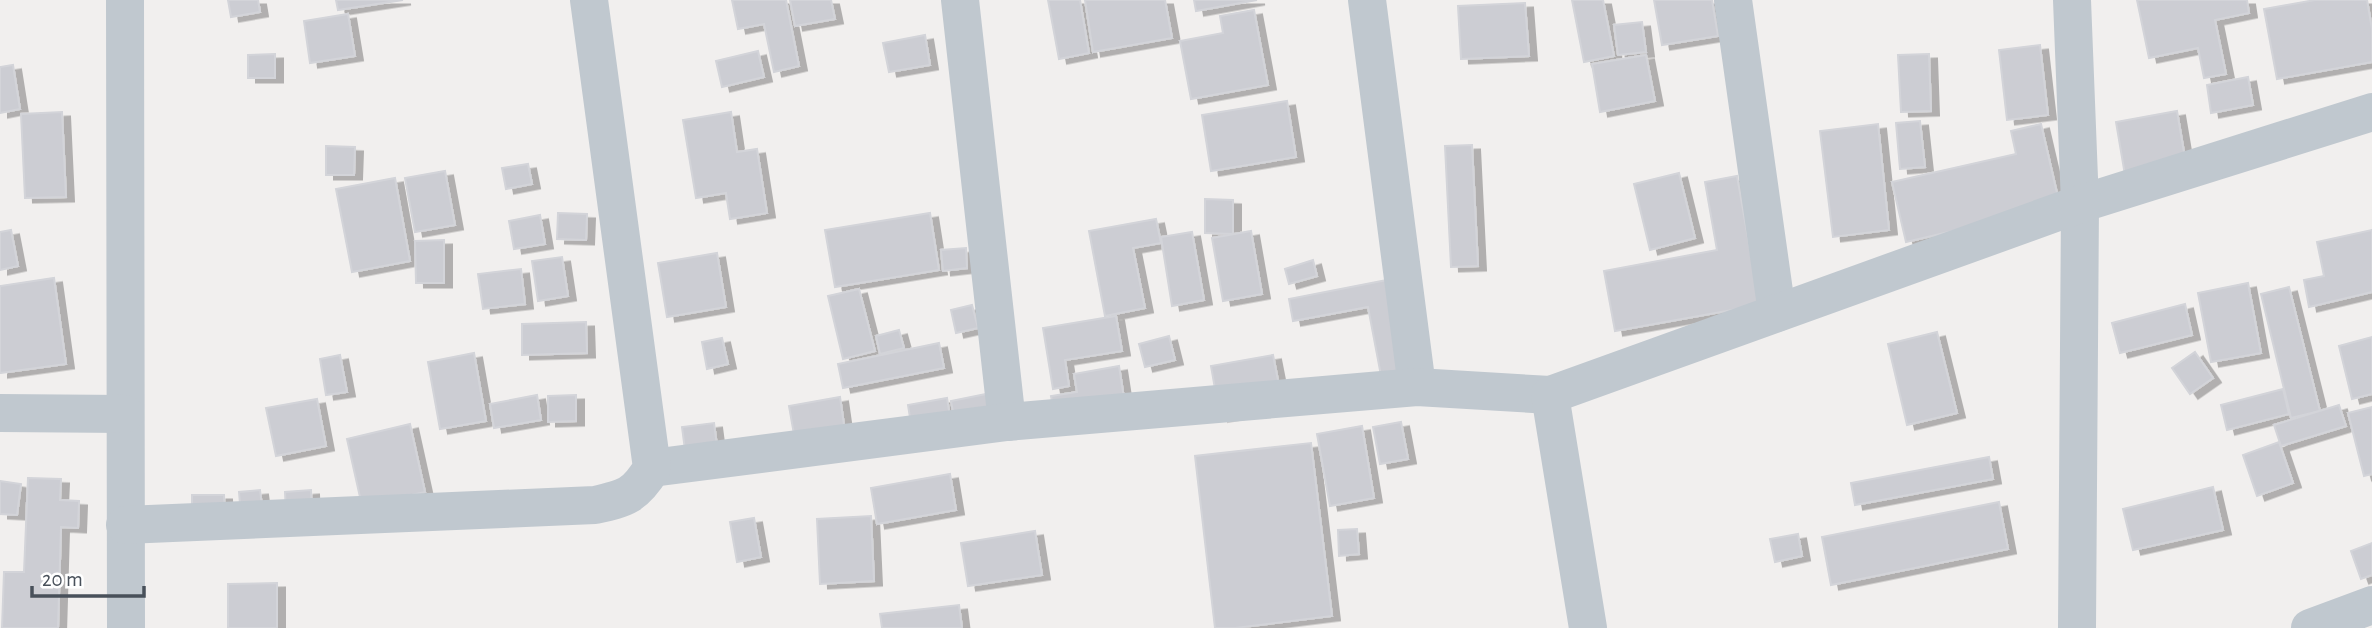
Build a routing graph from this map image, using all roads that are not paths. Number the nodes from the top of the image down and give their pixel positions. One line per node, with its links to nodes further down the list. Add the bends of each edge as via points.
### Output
1 (125, 0): 13 (street)
2 (589, 0): 15 (street)
3 (960, 0): 14 (street)
4 (1367, 0): 10 (street)
5 (1733, 0): 9 (street)
6 (2072, 0): 8 (street)
7 (2372, 112): 8 (street)
8 (2080, 204): 9 (street); 20 (street)
9 (1777, 313): 11 (street)
10 (1417, 387): 11 (street); 14 (street)
11 (1550, 395): 19 (street)
12 (0, 413): 13 (street)
13 (125, 414): 16 (street)
14 (1007, 422): 15 (street)
15 (652, 468): 16 (street, via 626,498 594,505)
16 (125, 525): 18 (street)
17 (2372, 605): 21 (street)
18 (126, 628)
19 (1588, 628)
20 (2077, 628)
21 (2309, 628)

